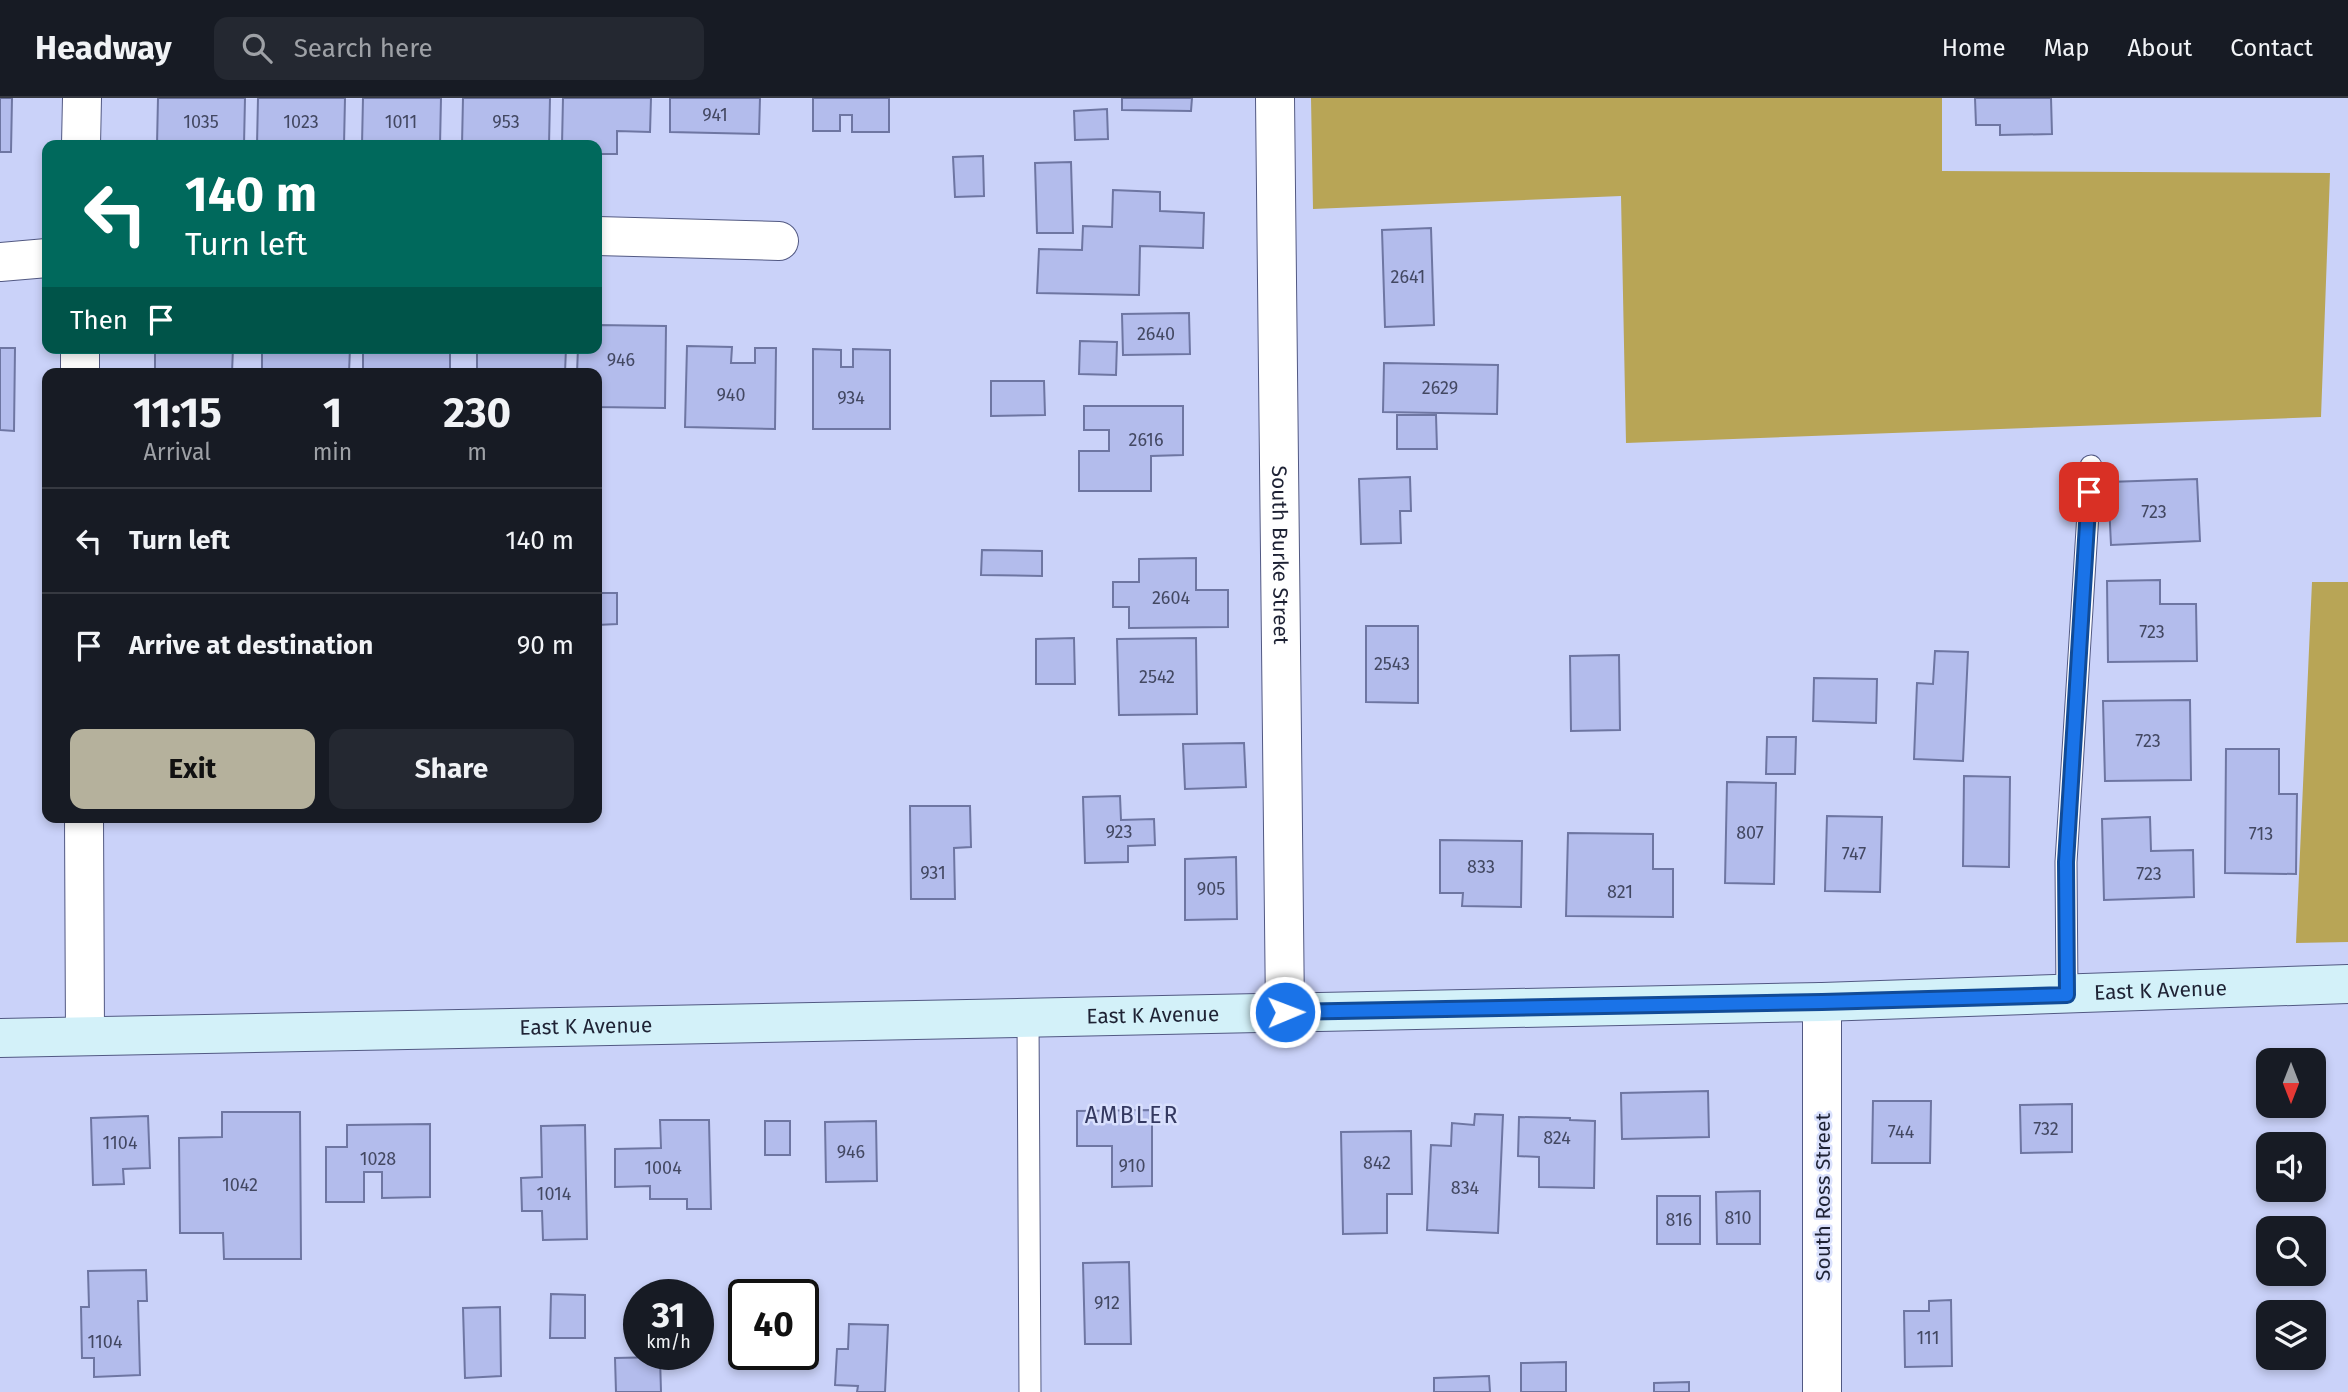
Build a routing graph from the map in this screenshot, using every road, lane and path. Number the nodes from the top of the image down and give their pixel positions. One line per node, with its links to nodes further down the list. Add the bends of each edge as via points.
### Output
1 (82, 98): 3 (street)
2 (1275, 98): 13 (street, South Burke Street)
3 (81, 140)
4 (602, 236): 5 (street)
5 (779, 241)
6 (42, 258): 7 (street)
7 (0, 262)
8 (2091, 466): 11 (lane, via 2066,862)
9 (84, 823): 15 (street)
10 (2348, 984): 11 (street, East K Avenue)
11 (2067, 995): 12 (street, East K Avenue)
12 (1822, 1002): 13 (street, East K Avenue); 18 (street, South Ross Street)
13 (1285, 1012): 14 (street, East K Avenue)
14 (1028, 1018): 15 (street, East K Avenue); 17 (lane)
15 (85, 1037): 16 (street, East K Avenue)
16 (0, 1038)
17 (1030, 1392)
18 (1822, 1392)

